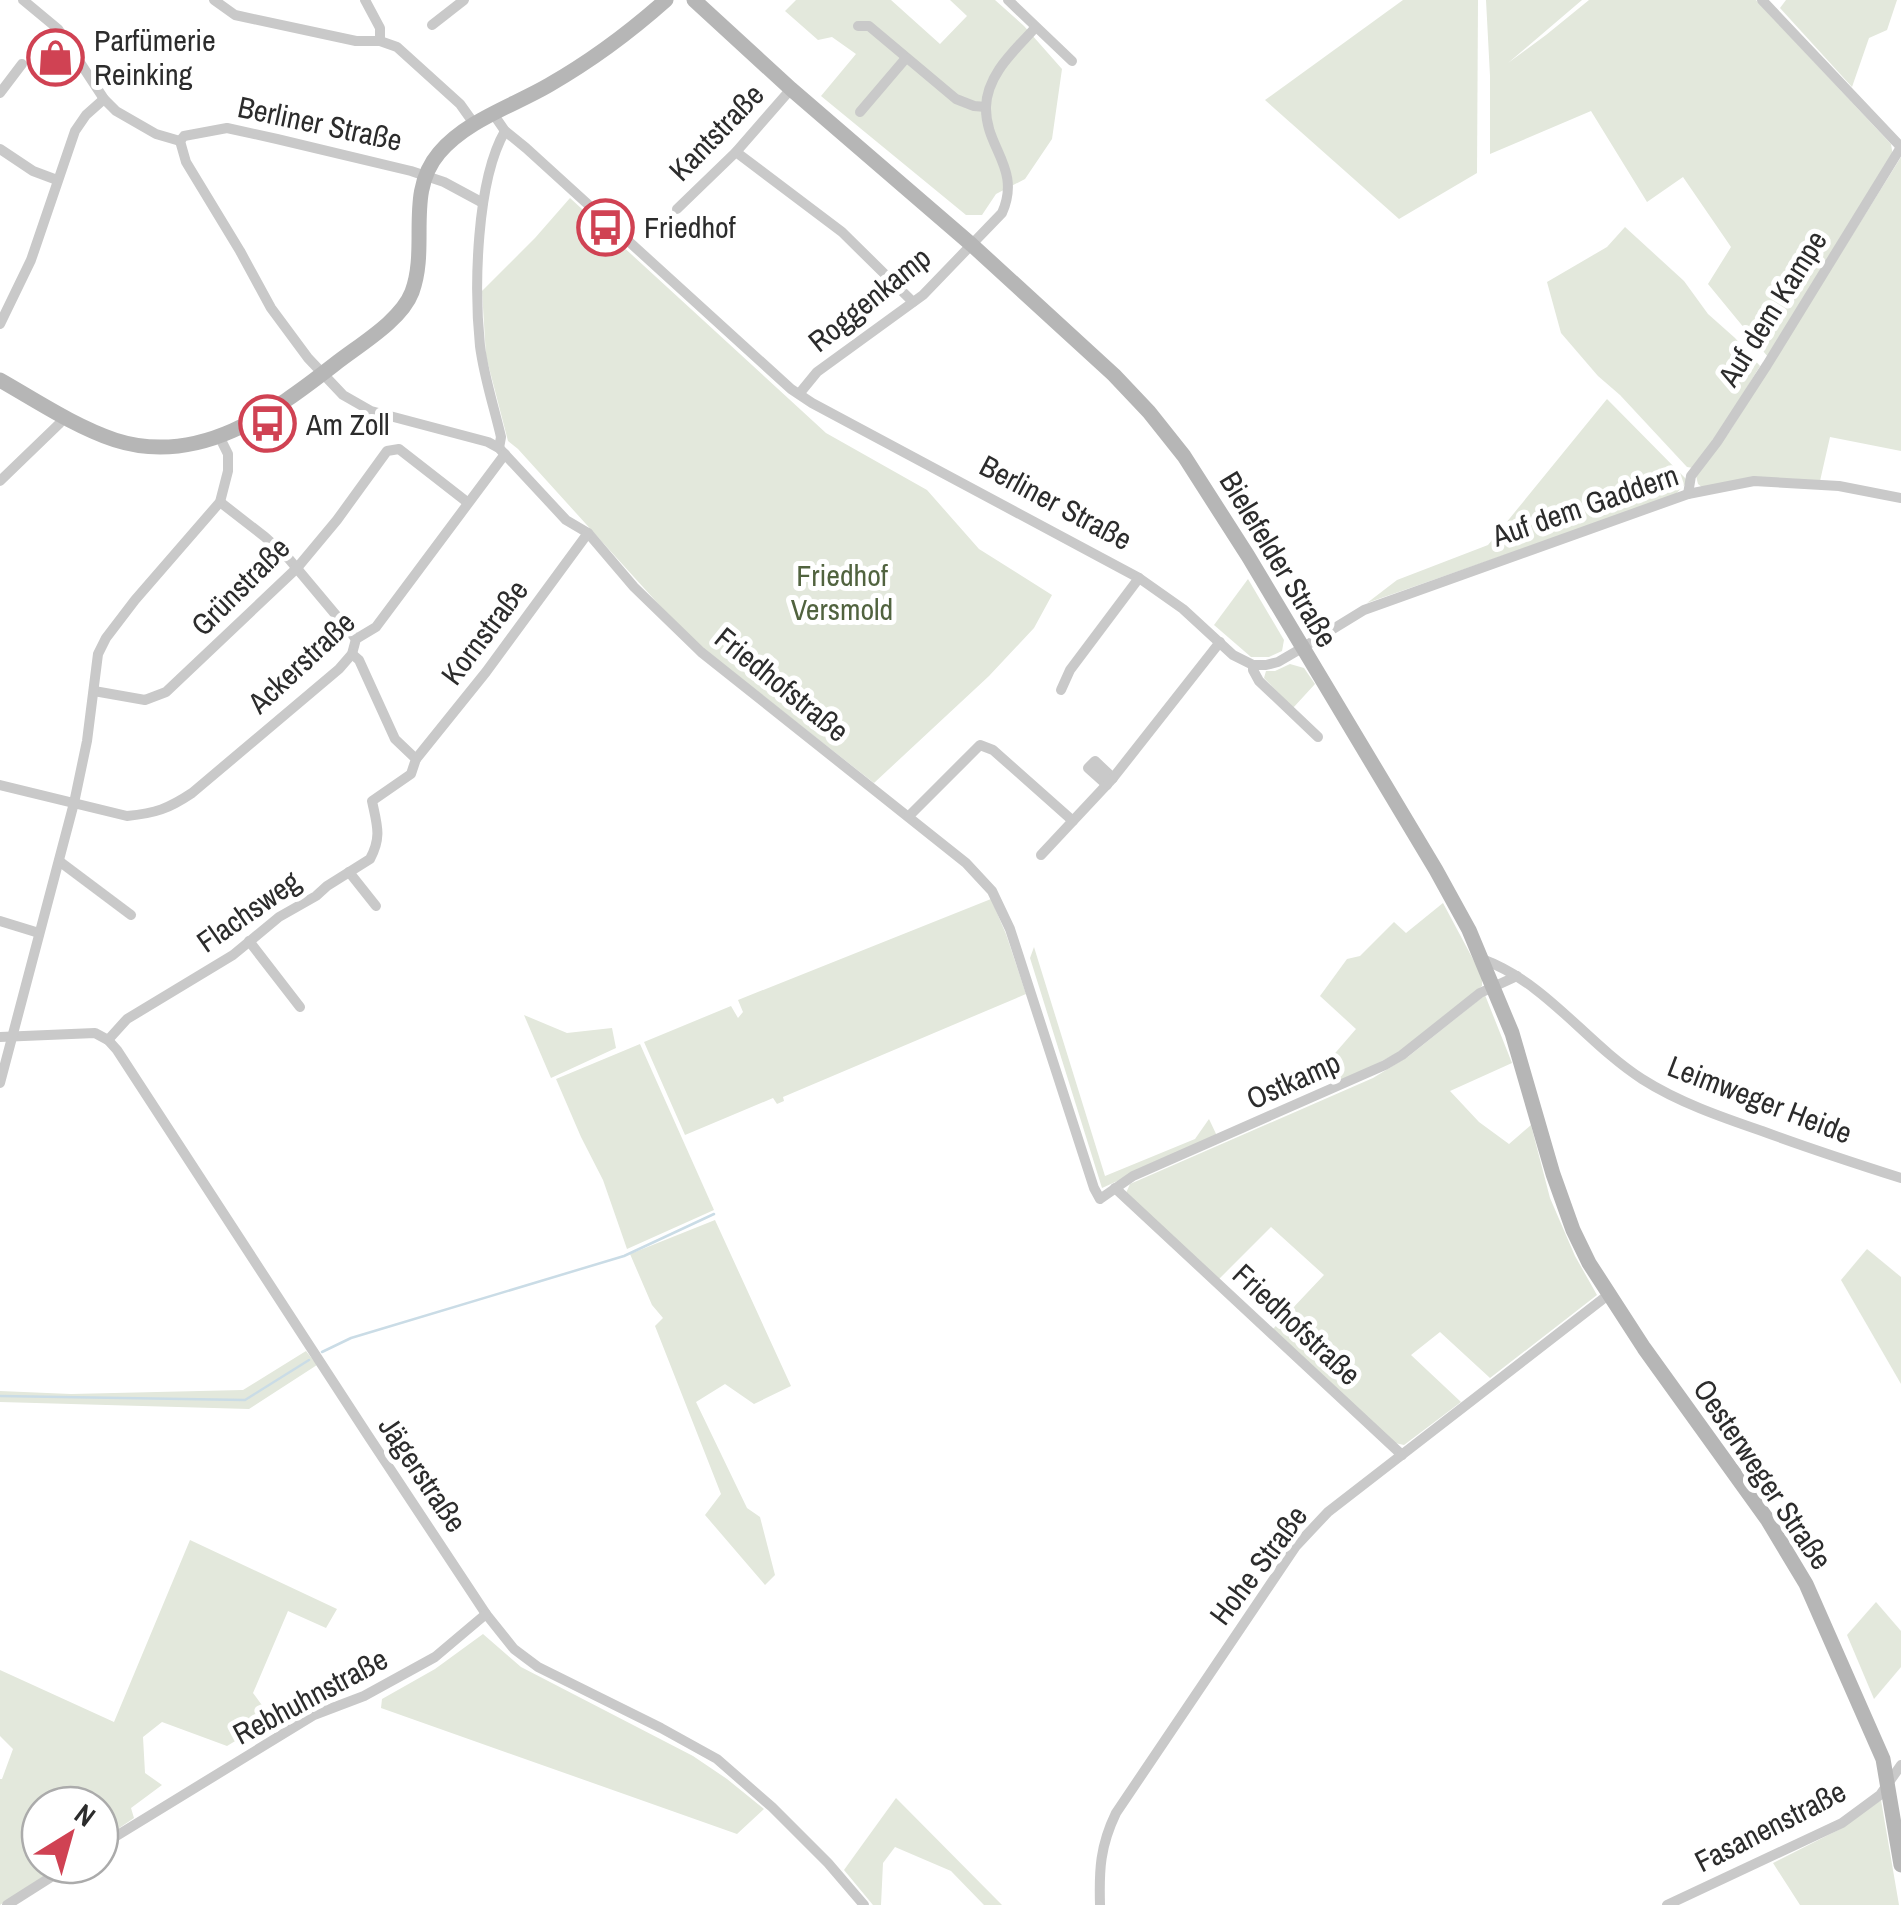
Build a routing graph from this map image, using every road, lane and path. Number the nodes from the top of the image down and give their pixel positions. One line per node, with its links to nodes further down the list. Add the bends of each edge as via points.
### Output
1 (214, 0): 12 (street, via 235,15)
2 (365, 0): 12 (street)
3 (464, 0): 9 (street)
4 (666, 0): 21 (main road, via 612,44)
5 (694, 0): 16 (main road, Bielefelder Straße)
6 (1008, 0): 11 (street)
7 (1762, 0): 25 (street, Auf dem Kampe)
8 (29, 2): 18 (street, via 58,28)
9 (432, 25)
10 (858, 26): 13 (street, via 869,26)
11 (1035, 28): 14 (street); 19 (street, via 1006,59)
12 (380, 41): 22 (street, via 416,64)
13 (906, 58): 19 (street, via 956,99); 20 (street)
14 (1072, 61)
15 (22, 64): 17 (street)
16 (791, 89): 27 (street, Kantstraße); 32 (main road, Bielefelder Straße)
17 (0, 93)
18 (104, 100): 24 (street, via 136,124); 29 (street, via 75,132)
19 (986, 107): 32 (street, Roggenkamp, via 1010,184 1002,213)
20 (860, 112)
21 (494, 115): 22 (main road, Berliner Straße); 23 (street, Berliner Straße)
22 (475, 124): 28 (main road, Berliner Straße, via 445,146)
23 (505, 131): 30 (street); 37 (street, Berliner Straße)
24 (180, 141): 28 (street, Berliner Straße, via 227,128); 35 (street, via 271,308)
25 (1901, 147): 42 (street, Auf dem Kampe, via 1691,476)
26 (0, 148): 29 (street)
27 (736, 152): 31 (street, Kantstraße); 33 (street, via 842,232)
28 (424, 176): 30 (street); 35 (main road, via 418,272 410,296 395,316)
29 (57, 180): 34 (street)
30 (484, 203): 40 (street, via 480,344)
31 (677, 209)
32 (972, 245): 33 (street, Roggenkamp); 51 (main road, Bielefelder Straße, via 1149,412 1184,456)
33 (914, 302): 37 (street, Roggenkamp, via 817,372)
34 (0, 324)
35 (322, 374): 39 (main road); 40 (street, via 371,412)
36 (0, 380): 38 (main road)
37 (798, 394): 48 (street, Berliner Straße)
38 (64, 416): 39 (main road, via 138,445); 41 (street)
39 (220, 438): 44 (street, via 228,454)
40 (502, 451): 45 (street, Ackerstraße); 46 (street, Friedhofstraße, via 566,520)
41 (0, 480)
42 (1688, 494): 43 (street, Auf dem Gaddern, via 1754,481); 51 (street, Auf dem Gaddern, via 1364,610)
43 (1901, 498)
44 (220, 502): 47 (street); 55 (street, via 106,638)
45 (468, 502): 47 (street, Grünstraße, via 399,449 387,451); 49 (street, Ackerstraße, via 376,627)
46 (588, 533): 57 (street, Kornstraße); 60 (street, Friedhofstraße, via 701,652)
47 (297, 568): 49 (street); 55 (street, Grünstraße, via 166,692 145,700)
48 (1139, 578): 50 (street, Berliner Straße); 54 (street, Berliner Straße)
49 (356, 639): 52 (street, Ackerstraße)
50 (1220, 642): 53 (street, Berliner Straße); 61 (street)
51 (1302, 648): 53 (street, via 1278,662); 70 (main road, Bielefelder Straße)
52 (352, 654): 57 (street, via 395,739); 59 (street, Ackerstraße, via 170,808 127,816)
53 (1253, 665): 56 (street, Berliner Straße, via 1260,681)
54 (1061, 690)
55 (94, 692): 59 (street)
56 (1318, 737)
57 (416, 758): 64 (street, Flachsweg, via 411,774 372,801 379,841 370,858)
58 (0, 784): 59 (street, Ackerstraße)
59 (74, 803): 63 (street)
60 (910, 816): 61 (street, via 980,745); 79 (street, Friedhofstraße, via 974,871 1003,911)
61 (1073, 820): 62 (street)
62 (1041, 855)
63 (59, 861): 66 (street); 68 (street)
64 (349, 872): 65 (street); 69 (street, Flachsweg)
65 (376, 906)
66 (132, 915)
67 (0, 921): 68 (street)
68 (39, 933): 74 (street)
69 (249, 941): 73 (street); 75 (street, Flachsweg, via 127,1019)
70 (1482, 959): 71 (street, Leimweger Heide); 72 (main road, Bielefelder Straße)
71 (1517, 976): 72 (street); 77 (street, Leimweger Heide, via 1663,1092)
72 (1494, 986): 78 (street, Ostkamp, via 1386,1065); 80 (main road, Bielefelder Straße, via 1573,1230)
73 (300, 1006)
74 (6, 1037): 75 (street, via 95,1034); 76 (street)
75 (108, 1040): 82 (street, Jägerstraße)
76 (0, 1083)
77 (1901, 1178)
78 (1114, 1188): 79 (street, Ostkamp); 81 (street, Friedhofstraße)
79 (1100, 1198)
80 (1608, 1295): 81 (street, Hohe Straße); 84 (main road, Oesterweger Straße, via 1768,1518 1806,1584 1866,1716)
81 (1402, 1455): 90 (street, Hohe Straße, via 1296,1546 1126,1798 1105,1835)
82 (486, 1614): 85 (street, Rebhuhnstraße, via 434,1657 364,1696 314,1714); 89 (street, Jägerstraße, via 538,1668 716,1760 772,1806)
83 (1901, 1765): 84 (street, Fasanenstraße)
84 (1888, 1783): 86 (main road, Oesterweger Straße); 91 (street, Fasanenstraße, via 1842,1823)
85 (120, 1834)
86 (1901, 1866)
87 (39, 1885): 88 (street)
88 (8, 1905)
89 (864, 1905)
90 (1100, 1905)
91 (1667, 1905)

